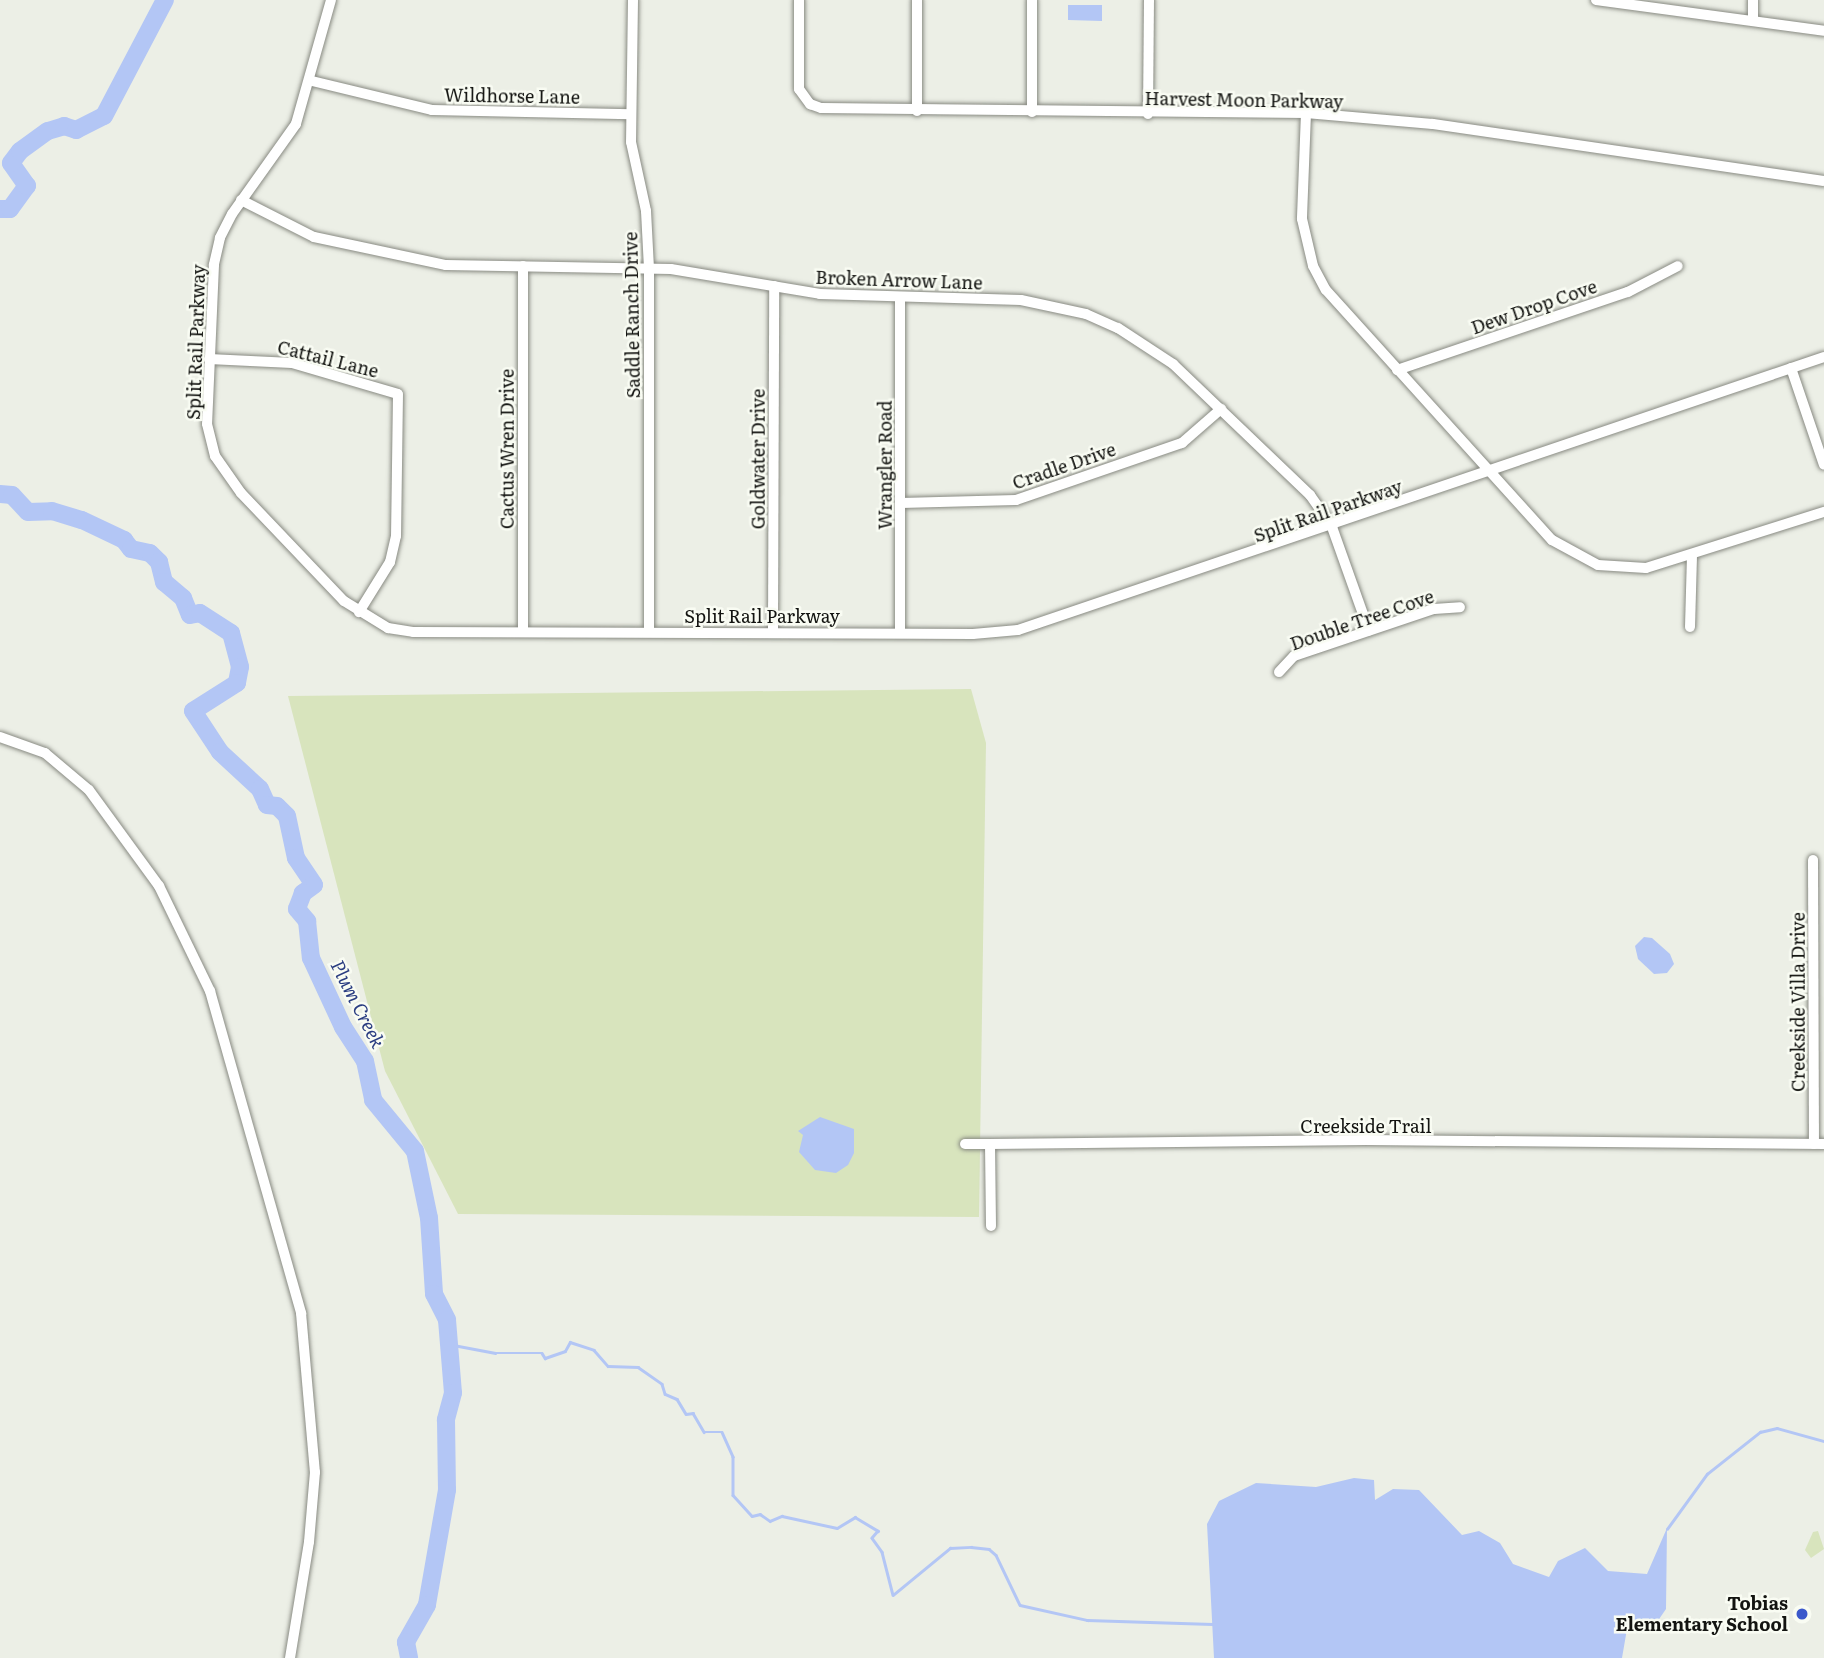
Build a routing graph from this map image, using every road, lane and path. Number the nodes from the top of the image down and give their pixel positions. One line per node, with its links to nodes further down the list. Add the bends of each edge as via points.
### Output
1 (331, 0): 12 (street, Split Rail Parkway)
2 (633, 0): 16 (street, Saddle Ranch Drive)
3 (799, 0): 13 (street, Harvest Moon Parkway, via 799,89 810,104)
4 (917, 0): 13 (street)
5 (1032, 0): 14 (street)
6 (1149, 0): 17 (street)
7 (1596, 0): 9 (street)
8 (1753, 0): 10 (street)
9 (1623, 2): 10 (street)
10 (1753, 21): 11 (street)
11 (1824, 31)
12 (312, 81): 16 (street, Wildhorse Lane, via 432,110); 19 (street, Split Rail Parkway, via 296,124)
13 (916, 111): 14 (street, Harvest Moon Parkway)
14 (1032, 112): 17 (street, Harvest Moon Parkway)
15 (1306, 113): 17 (street, Harvest Moon Parkway); 18 (street, Harvest Moon Parkway, via 1433,124); 28 (street, via 1302,219 1313,265 1326,290)
16 (631, 114): 22 (street, Saddle Ranch Drive, via 634,163 646,211)
17 (1148, 114)
18 (1824, 181)
19 (242, 200): 20 (street, Broken Arrow Lane, via 314,237 407,259 446,265); 26 (street, Split Rail Parkway, via 220,239 214,265)
20 (523, 266): 22 (street, Broken Arrow Lane); 40 (street, Cactus Wren Drive)
21 (1678, 266): 28 (street, Dew Drop Cove, via 1628,292)
22 (649, 268): 23 (street, Broken Arrow Lane); 41 (street, Saddle Ranch Drive)
23 (774, 286): 24 (street, Broken Arrow Lane); 42 (street, Goldwater Drive)
24 (900, 298): 29 (street, Broken Arrow Lane, via 1021,300 1086,314 1146,344); 32 (street, Wrangler Road)
25 (1824, 357): 27 (street, Split Rail Parkway)
26 (209, 359): 37 (street, Split Rail Parkway, via 207,424 225,474); 37 (street, Cattail Lane, via 292,363 398,394 396,536 390,562)
27 (1791, 368): 30 (street); 31 (street, Split Rail Parkway)
28 (1397, 370): 31 (street)
29 (1221, 409): 32 (street, Cradle Drive, via 1182,443 1016,500); 34 (street, Broken Arrow Lane, via 1310,495)
30 (1824, 465)
31 (1489, 471): 34 (street, Split Rail Parkway); 35 (street, via 1552,540 1577,557 1621,570)
32 (901, 503): 43 (street, Wrangler Road)
33 (1824, 514): 35 (street)
34 (1332, 527): 39 (street, Broken Arrow Lane); 43 (street, Split Rail Parkway, via 1018,630)
35 (1692, 556): 38 (street)
36 (1460, 607): 39 (street, Double Tree Cove, via 1434,609)
37 (359, 612): 40 (street, Split Rail Parkway, via 388,628 413,632)
38 (1690, 627)
39 (1369, 631): 44 (street, Double Tree Cove, via 1294,656)
40 (523, 632): 41 (street, Split Rail Parkway)
41 (649, 632): 42 (street, Split Rail Parkway)
42 (773, 632): 43 (street, Split Rail Parkway)
43 (900, 632)
44 (1279, 672)
45 (0, 737): 51 (street, via 45,753 89,790 159,886 210,991 300,1313 315,1472)
46 (1813, 860): 49 (street, Creekside Villa Drive)
47 (965, 1144): 48 (street, Creekside Trail)
48 (990, 1144): 49 (street, Creekside Trail); 50 (street)
49 (1819, 1144)
50 (991, 1226)
51 (290, 1658)

